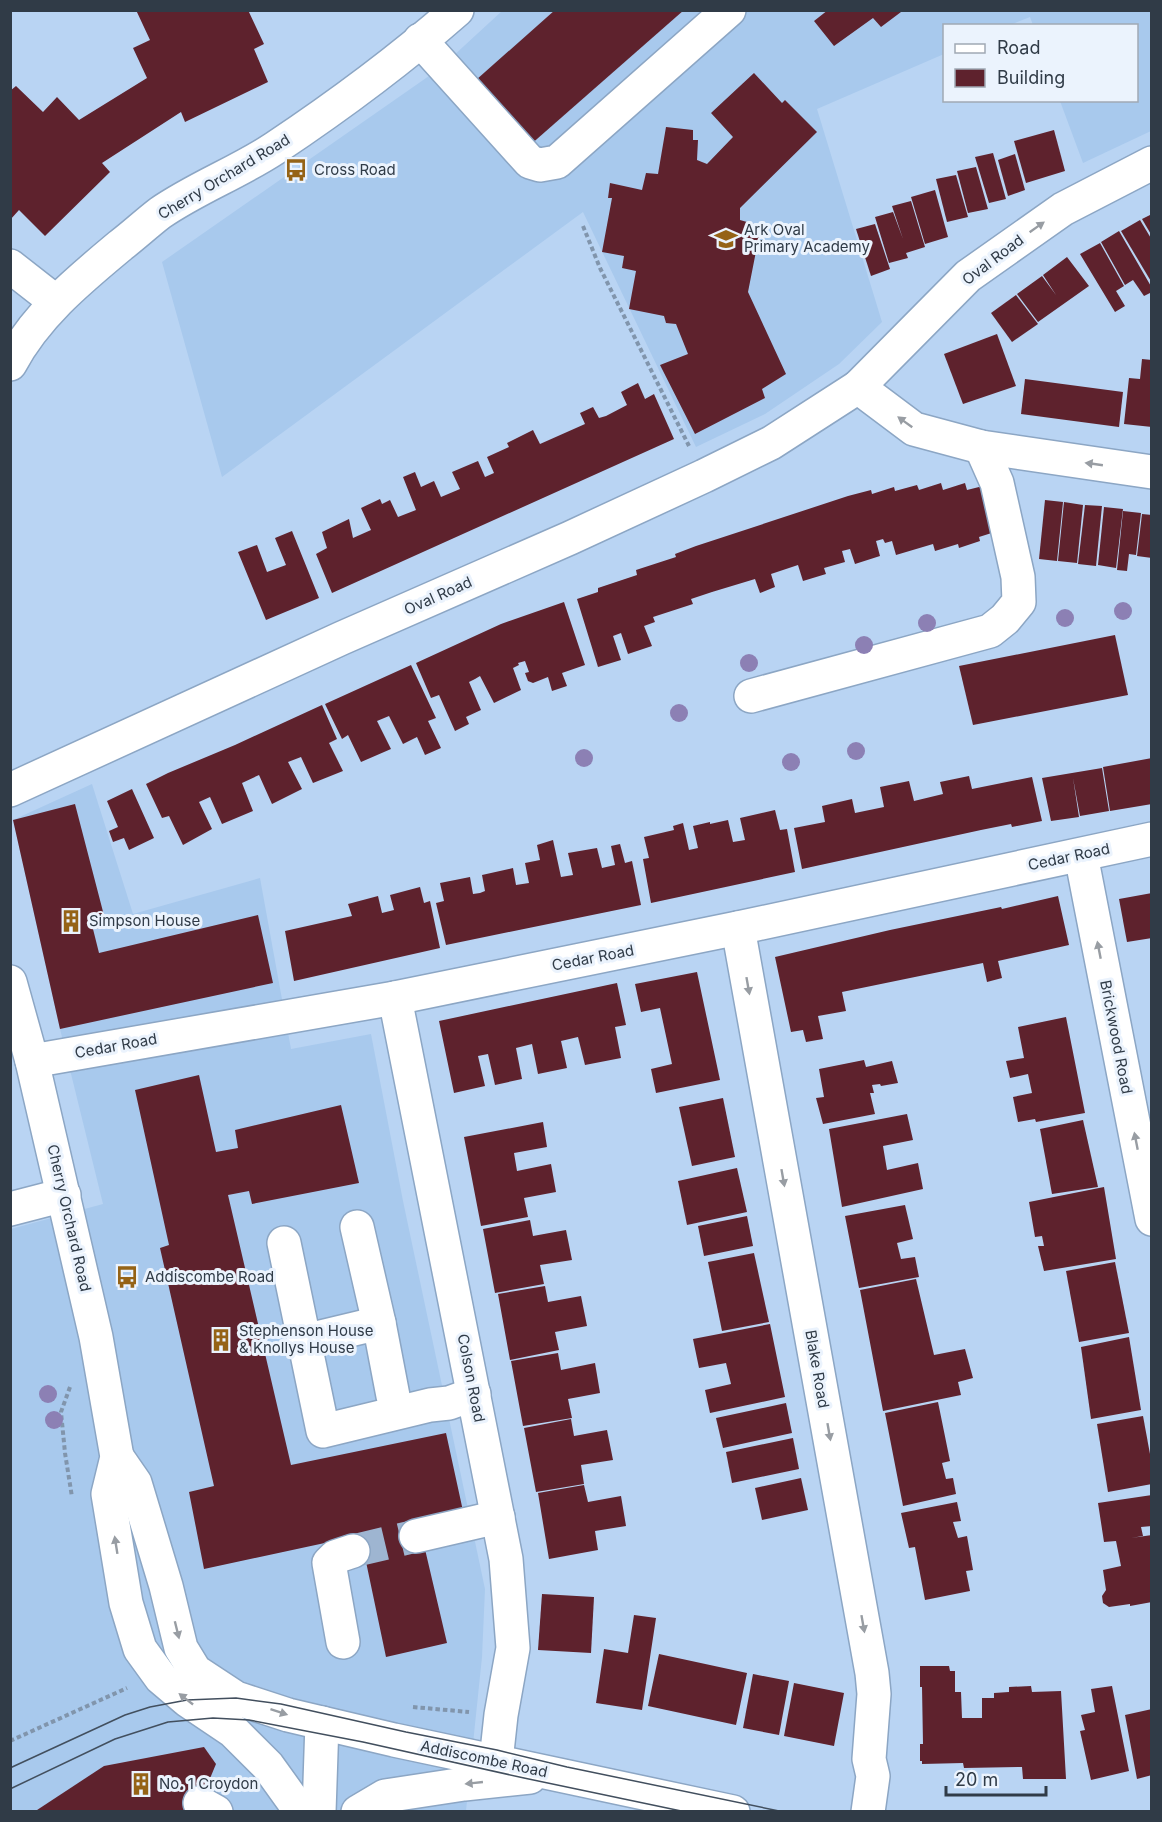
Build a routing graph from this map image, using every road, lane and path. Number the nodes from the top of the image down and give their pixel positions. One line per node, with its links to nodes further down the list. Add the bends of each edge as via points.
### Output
1 (729, 10): 2 (street, via 557,162 540,165 530,162)
2 (437, 22): 6 (street, Cherry Orchard Road, via 332,110 273,150 161,213)
3 (1152, 163): 8 (street, Oval Road, one-way to 3, via 968,276 1063,209)
4 (583, 226): 11 (path)
5 (10, 266): 6 (street)
6 (56, 302): 7 (street, Cherry Orchard Road)
7 (10, 364)
8 (858, 387): 9 (street, one-way to 8, via 914,429); 11 (street, Oval Road, via 771,443)
9 (981, 447): 10 (street, one-way to 9); 12 (street, via 997,483 1018,577 1019,602 1005,620 990,631)
10 (1152, 472)
11 (704, 476): 13 (street, Oval Road)
12 (751, 696)
13 (10, 790)
14 (1152, 839): 15 (street, Cedar Road)
15 (1081, 855): 16 (street, Cedar Road); 22 (street, Brickwood Road, one-way to 15)
16 (738, 928): 18 (street, Cedar Road); 46 (street, Blake Road, one-way to 46, via 872,1673 869,1759 873,1776)
17 (10, 982): 19 (street, Cherry Orchard Road)
18 (395, 998): 19 (street, Cedar Road); 27 (street, Colson Road)
19 (32, 1061): 20 (street, Cherry Orchard Road)
20 (64, 1195): 21 (street); 29 (street, Cherry Orchard Road, via 96,1337)
21 (10, 1209)
22 (1152, 1219)
23 (357, 1227): 25 (street)
24 (284, 1243): 26 (street)
25 (379, 1323): 26 (street); 28 (street)
26 (304, 1341): 27 (street, via 323,1431)
27 (474, 1394): 30 (street, Colson Road)
28 (393, 1396)
29 (117, 1457): 36 (street, Cherry Orchard Road, one-way to 36, via 135,1483 181,1648); 36 (street, Cherry Orchard Road, one-way to 29, via 187,1700 161,1678 140,1649 126,1603 108,1494)
30 (498, 1517): 31 (street); 37 (street, Colson Road, via 506,1559 513,1648)
31 (416, 1536)
32 (353, 1551): 33 (street, via 329,1563)
33 (343, 1642)
34 (117, 1692): 39 (path)
35 (403, 1706): 37 (path)
36 (225, 1708): 38 (street, Addiscombe Road, one-way to 38, via 288,1715); 42 (street, via 232,1731 268,1766)
37 (501, 1715): 40 (street, Colson Road)
38 (322, 1724): 40 (street, Addiscombe Road); 43 (street)
39 (10, 1741)
40 (496, 1761): 41 (street, Addiscombe Road)
41 (553, 1774): 44 (street, one-way to 44, via 385,1796); 45 (street, Addiscombe Road)
42 (302, 1812)
43 (319, 1812)
44 (358, 1812)
45 (733, 1812)
46 (868, 1812)

